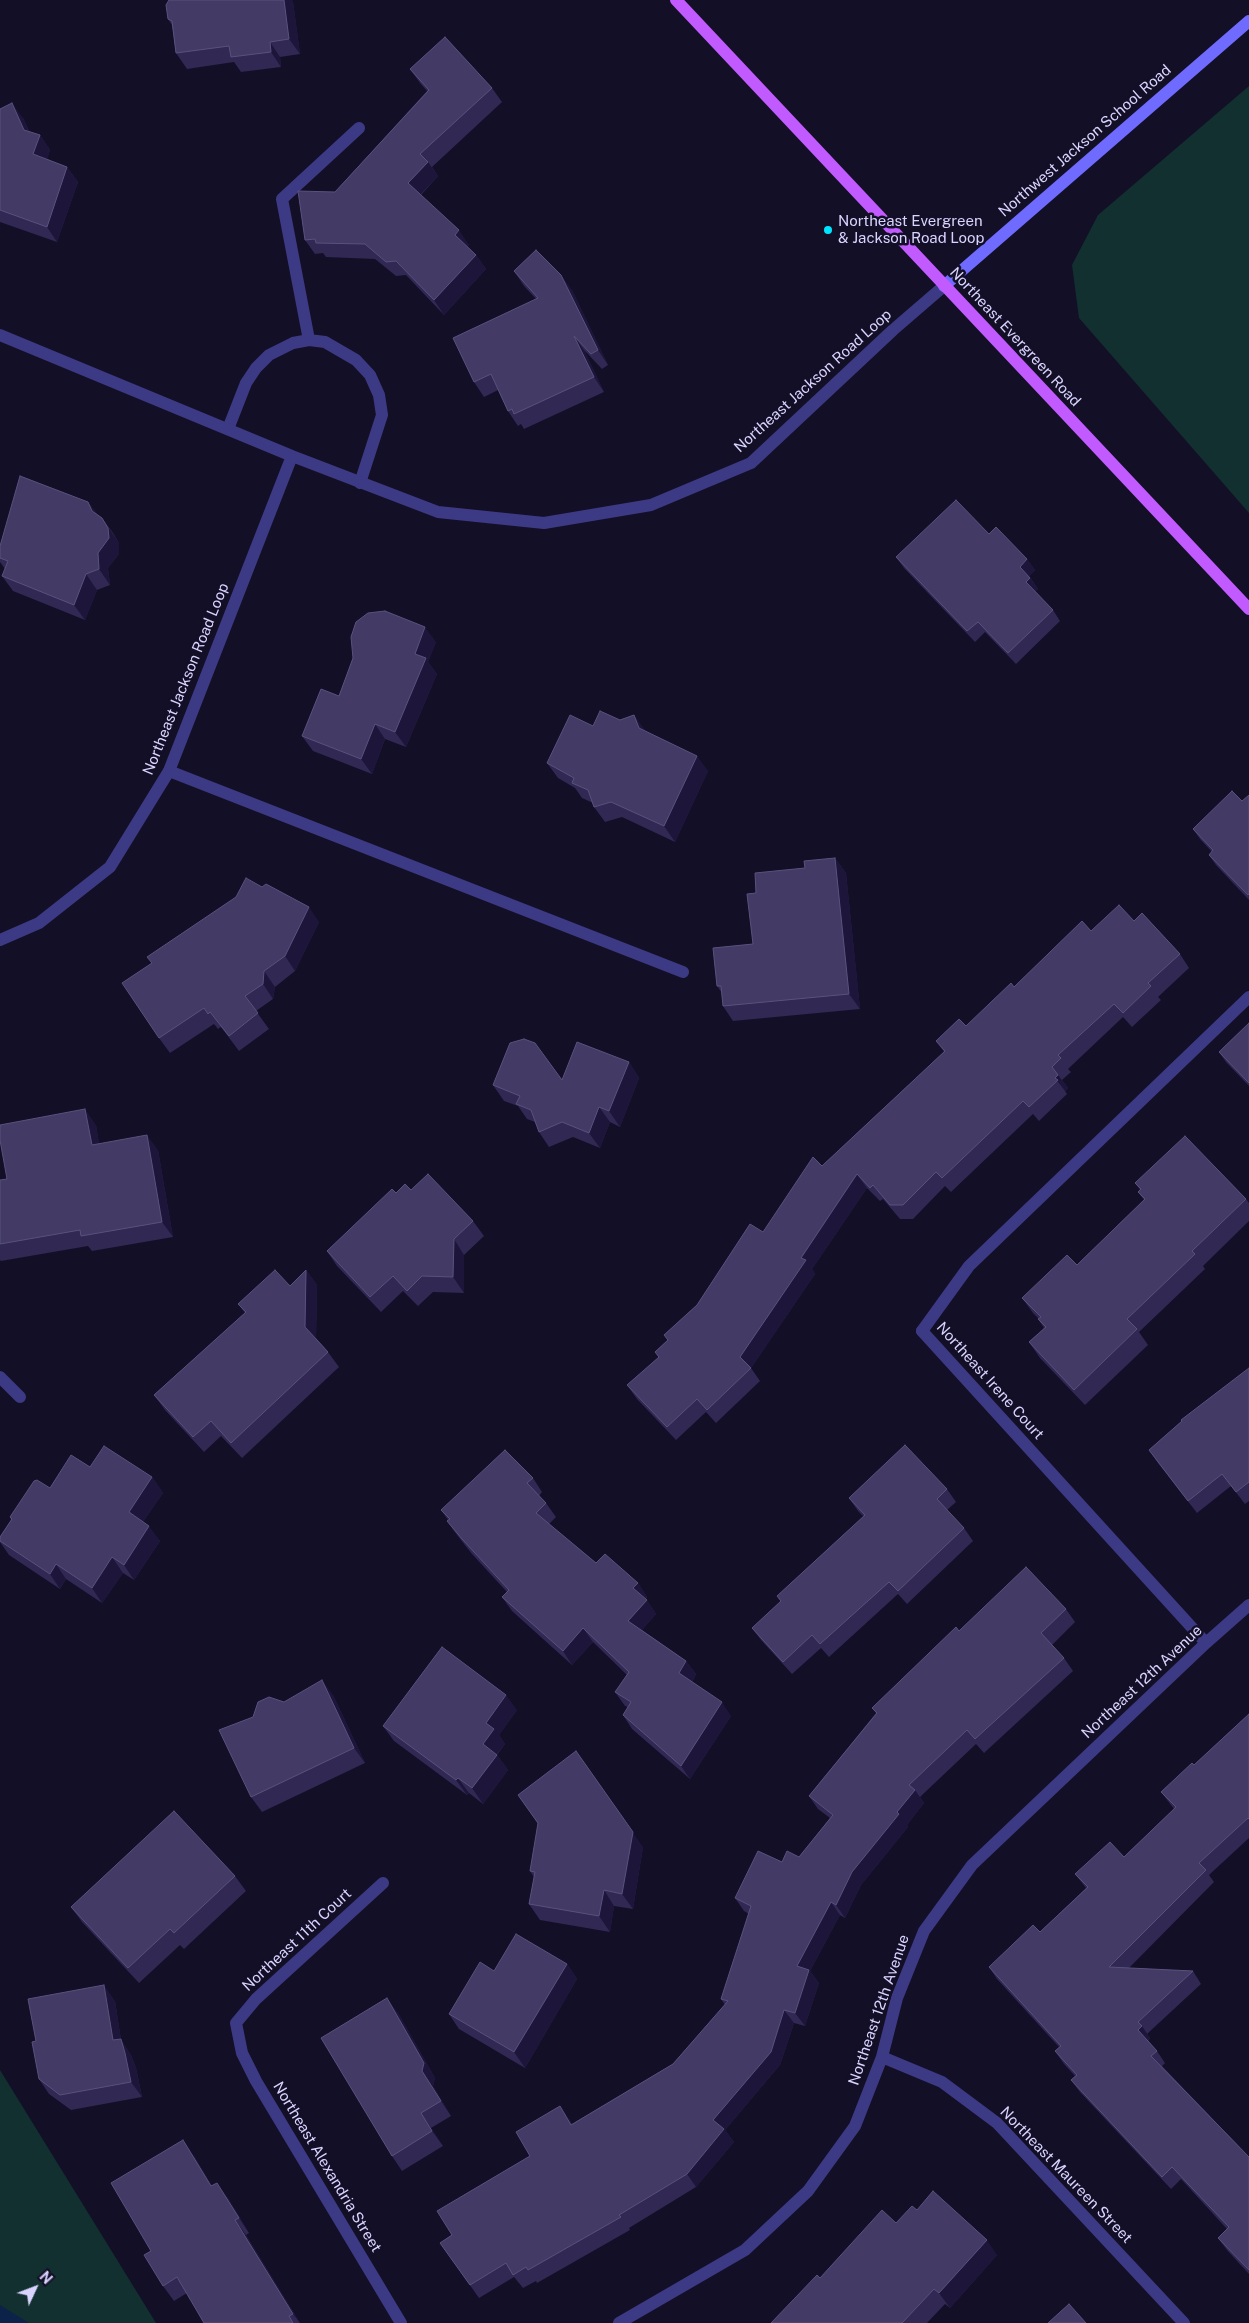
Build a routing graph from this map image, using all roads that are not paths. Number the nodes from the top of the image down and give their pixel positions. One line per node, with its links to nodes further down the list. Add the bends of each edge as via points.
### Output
1 (676, 0): 4 (main road, Northeast Evergreen Road)
2 (1249, 21): 4 (main road, Northwest Jackson School Road, via 1016,220)
3 (359, 128): 6 (street, via 282,199)
4 (944, 286): 9 (street, Northeast Jackson Road Loop, via 751,463 651,505 544,523 438,512); 10 (main road, Northeast Evergreen Road)
5 (0, 335): 7 (street, Northeast Jackson Road Loop)
6 (309, 340): 7 (street, via 293,343 269,355 256,368 241,393); 9 (street, via 325,342 356,360 370,376 379,395 382,415)
7 (228, 429): 8 (street, Northeast Jackson Road Loop)
8 (292, 456): 9 (street, Northeast Jackson Road Loop); 11 (street, Northeast Jackson Road Loop)
9 (360, 482)
10 (1249, 609)
11 (169, 770): 12 (street, Northeast Jackson Road Loop, via 110,867 39,923); 13 (street)
12 (0, 940)
13 (683, 972)
14 (1249, 998): 18 (street, Northeast Irene Court, via 969,1266 922,1331)
15 (0, 1377): 16 (street)
16 (20, 1397)
17 (1249, 1605): 18 (street, Northeast 12th Avenue)
18 (1206, 1643): 21 (street, Northeast 12th Avenue, via 972,1865 924,1931 898,1998)
19 (383, 1883): 20 (street, Northeast 11th Court, via 256,1999)
20 (236, 2023): 22 (street, Northeast Alexandria Street, via 242,2053 256,2082)
21 (882, 2058): 23 (street, Northeast 12th Avenue, via 855,2126 808,2191 745,2250); 24 (street, Northeast Maureen Street, via 942,2082 997,2123)
22 (401, 2323)
23 (619, 2323)
24 (1184, 2323)

